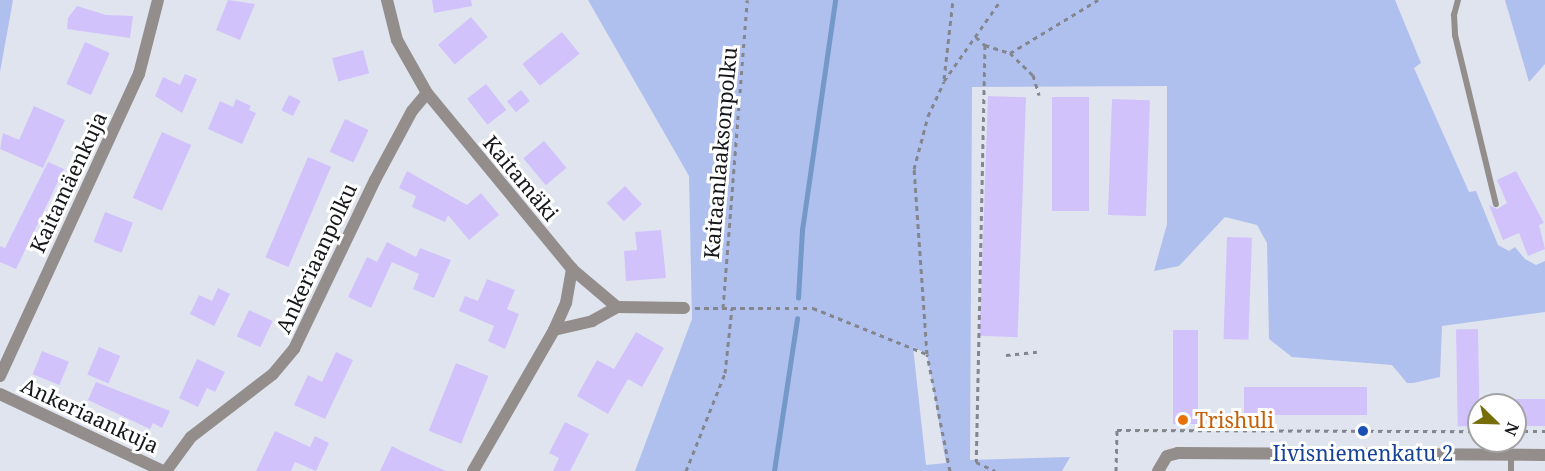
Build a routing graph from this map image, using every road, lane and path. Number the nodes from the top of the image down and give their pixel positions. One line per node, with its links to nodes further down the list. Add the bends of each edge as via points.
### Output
1 (158, 0): 24 (street, Kaitamäenkuja, via 139,74)
2 (387, 0): 12 (street, Kaitamäki, via 397,40)
3 (747, 0): 18 (path, Kaitaanlaaksonpolku)
4 (953, 0): 11 (path)
5 (1001, 0): 8 (path)
6 (1098, 0): 10 (path)
7 (1458, 0): 14 (lane, via 1455,35)
8 (976, 37): 9 (path); 11 (path)
9 (985, 45): 10 (path); 37 (path, via 976,462)
10 (1010, 53): 13 (path, via 1033,75)
11 (944, 81): 22 (path, via 928,116 914,169)
12 (427, 93): 15 (street, Kaitamäki); 33 (street, Ankeriaanpolku, via 412,111 375,180 294,349 273,374 190,437)
13 (1039, 95)
14 (1496, 204)
15 (572, 269): 16 (street, Kaitamäki); 20 (street, via 566,303)
16 (617, 307): 17 (street); 20 (street, via 592,321)
17 (684, 308): 18 (path)
18 (723, 308): 19 (path)
19 (732, 308): 22 (path, via 813,308); 35 (path, via 725,373)
20 (554, 330): 34 (street)
21 (1038, 352): 23 (path)
22 (927, 354): 36 (path)
23 (1006, 355)
24 (0, 376)
25 (0, 394): 33 (street, Ankeriaankuja)
26 (1209, 416): 27 (path, via 1201,416 1201,422 1225,422)
27 (1225, 431): 28 (path); 38 (path, via 1117,429)
28 (1467, 431)
29 (1527, 431): 30 (path)
30 (1545, 431)
31 (1545, 455): 32 (street)
32 (1510, 456): 39 (street, via 1178,453 1167,456); 40 (lane)
33 (164, 471)
34 (473, 471)
35 (686, 471)
36 (950, 471)
37 (995, 471)
38 (1116, 471)
39 (1158, 471)
40 (1511, 471)

